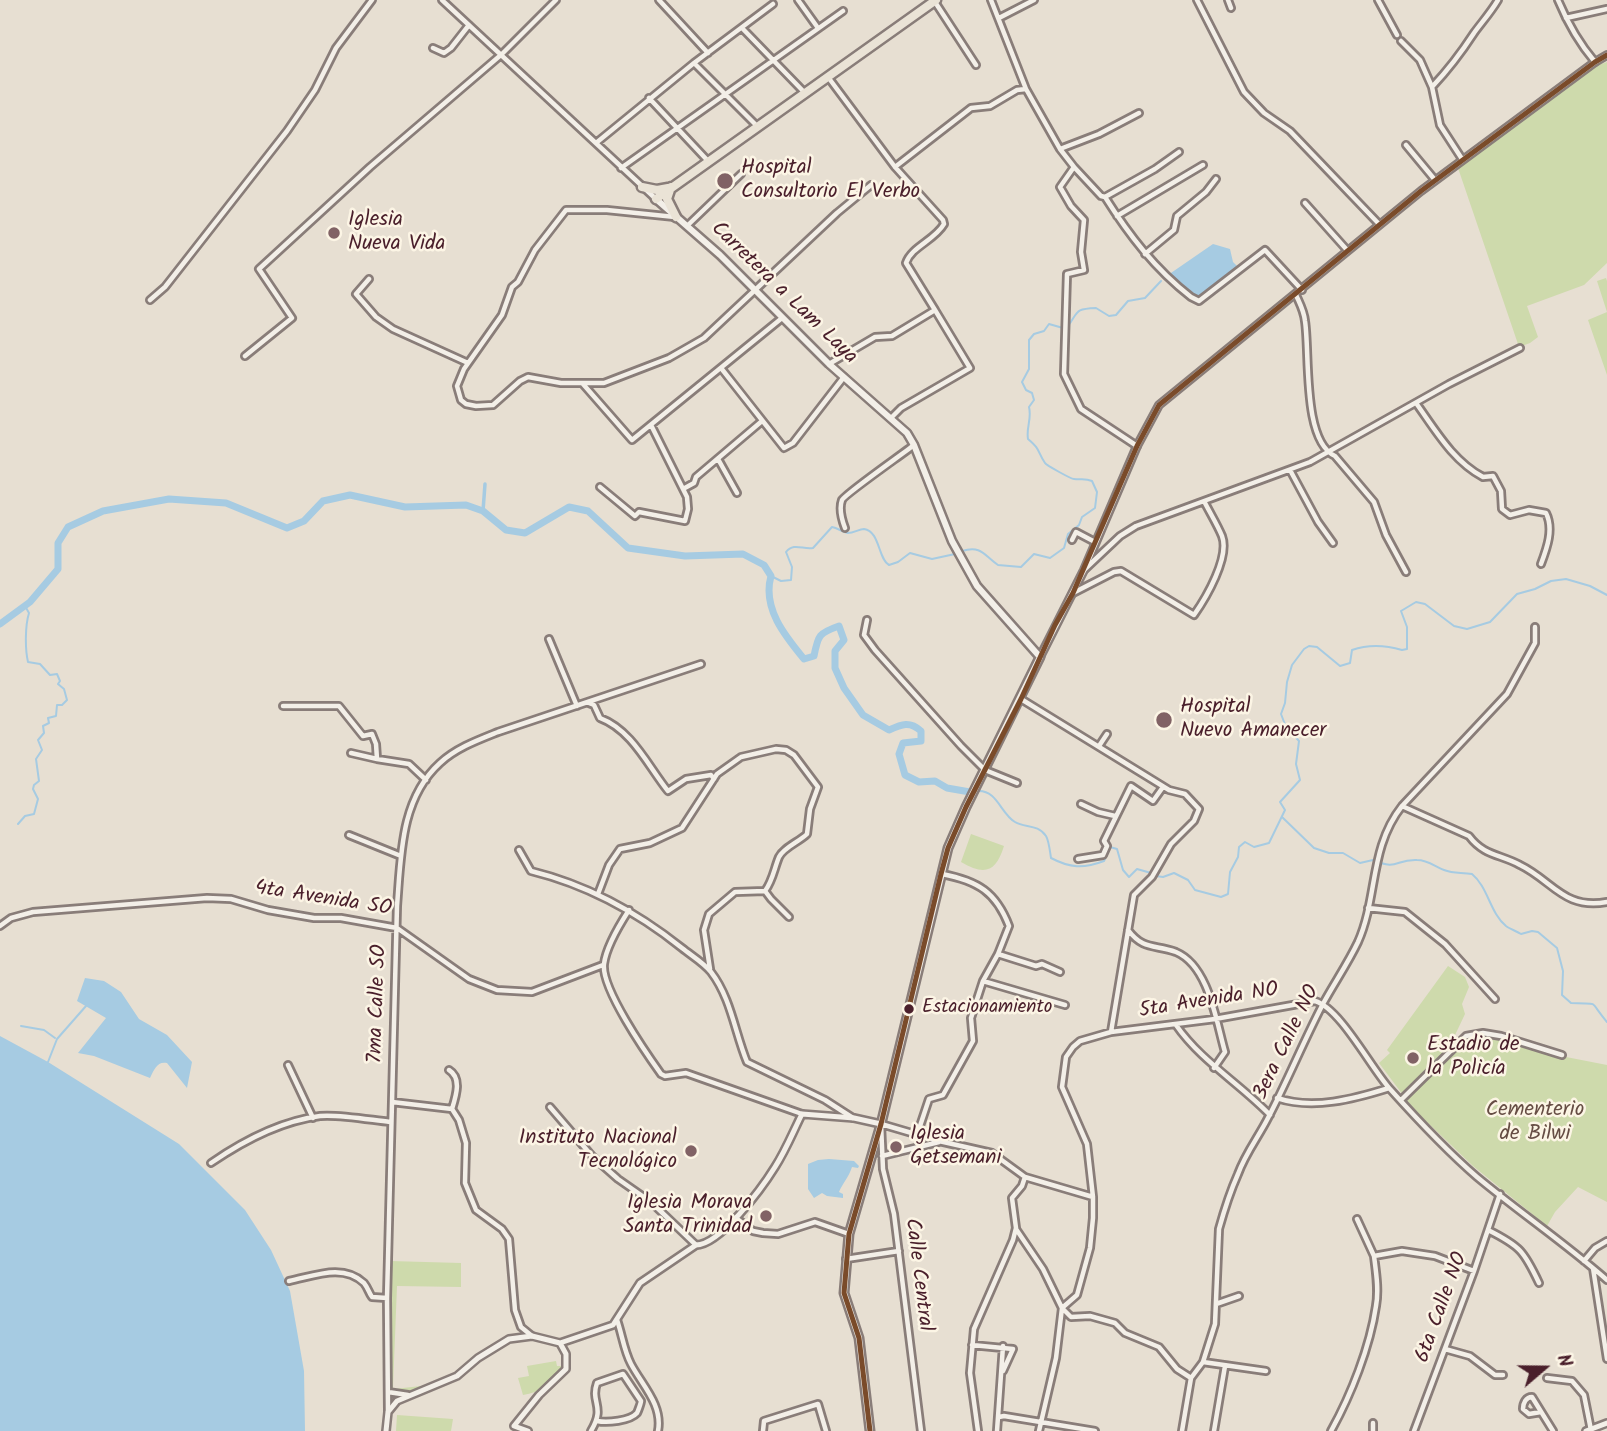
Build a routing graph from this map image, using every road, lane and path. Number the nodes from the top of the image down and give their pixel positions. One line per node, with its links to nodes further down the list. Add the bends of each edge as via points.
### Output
1 (372, 0): 71 (street, via 336,48 287,131)
2 (442, 0): 20 (street, Carretera a Lam Laya)
3 (556, 0): 27 (street)
4 (659, 0): 26 (street)
5 (798, 0): 22 (street)
6 (991, 0): 18 (street)
7 (1034, 0): 18 (street)
8 (1197, 0): 63 (street, via 1244,92 1290,131)
9 (1228, 0): 15 (street)
10 (1378, 0): 23 (street)
11 (1497, 0): 34 (street, via 1453,66)
12 (1559, 0): 19 (street)
13 (931, 1): 32 (street); 33 (highway)
14 (773, 4): 21 (street)
15 (1231, 8)
16 (1607, 9): 19 (street)
17 (844, 11): 22 (street)
18 (999, 18): 35 (street)
19 (1566, 18): 30 (street)
20 (469, 25): 25 (street, via 451,48 444,52); 27 (street, Carretera a Lam Laya)
21 (742, 28): 26 (street); 29 (street)
22 (818, 28): 29 (street)
23 (1397, 35)
24 (1401, 41): 34 (street, via 1420,60)
25 (433, 48)
26 (708, 53): 31 (street)
27 (502, 54): 42 (street, Carretera a Lam Laya); 75 (street, via 259,269 292,318)
28 (1607, 55): 30 (street)
29 (774, 60): 36 (street); 37 (street)
30 (1595, 62): 46 (street)
31 (694, 63): 36 (street); 38 (street)
32 (976, 65)
33 (828, 76): 37 (highway); 49 (street)
34 (1432, 87): 46 (street, via 1440,125)
35 (1026, 89): 44 (street); 49 (street, via 990,106 971,108)
36 (726, 93): 40 (street); 41 (street)
37 (805, 93): 40 (highway)
38 (649, 98): 41 (street); 42 (street)
39 (1139, 113): 44 (street)
40 (757, 127): 47 (highway)
41 (677, 129): 47 (street); 51 (street)
42 (596, 143): 51 (street, Carretera a Lam Laya)
43 (1406, 145): 54 (street)
44 (1060, 149): 50 (street)
45 (1179, 152): 58 (street)
46 (1462, 159): 54 (street)
47 (708, 161): 57 (highway)
48 (1203, 165): 61 (street)
49 (895, 167): 72 (street, via 943,220 936,234 906,263)
50 (1074, 167): 58 (street); 86 (street, via 1060,187 1084,220 1084,270 1067,274 1063,374 1081,409)
51 (621, 168): 56 (street, Carretera a Lam Laya)
52 (741, 174): 64 (street)
53 (1216, 179): 66 (street, via 1177,216 1174,230)
54 (1434, 180): 63 (street)
55 (871, 185): 68 (street)
56 (642, 187): 57 (highway); 59 (street, Carretera a Lam Laya)
57 (671, 187): 59 (highway); 62 (highway, via 667,199)
58 (1105, 197): 61 (street)
59 (656, 199): 62 (main road, Carretera a Lam Laya)
60 (1305, 203): 65 (street)
61 (1117, 216): 66 (street)
62 (676, 217): 64 (main road, Carretera a Lam Laya); 76 (street, via 566,210 512,287 502,315)
63 (1379, 224): 65 (street)
64 (687, 226): 68 (main road, Carretera a Lam Laya)
65 (1347, 250): 69 (street)
66 (1145, 254): 69 (street, via 1174,284 1199,301 1265,250)
67 (369, 279): 76 (street, via 356,294 376,317)
68 (755, 289): 73 (main road, Carretera a Lam Laya); 80 (street, via 704,338 682,352 613,380)
69 (1302, 290): 70 (street)
70 (1296, 295): 86 (street, via 1159,405); 87 (street, via 1305,320 1308,387)
71 (150, 300)
72 (934, 310): 77 (street, via 892,336 875,337); 82 (street, via 970,368)
73 (782, 318): 77 (main road, Carretera a Lam Laya); 78 (street)
74 (1520, 348): 81 (street)
75 (245, 356)
76 (468, 363): 80 (street, via 458,382 458,395 466,404 476,406 493,405 528,377)
77 (829, 364): 79 (main road, Carretera a Lam Laya)
78 (721, 368): 83 (street); 84 (street)
79 (844, 377): 82 (main road, Carretera a Lam Laya); 83 (street, via 788,448)
80 (583, 384): 84 (street, via 632,440)
81 (1416, 403): 87 (street); 98 (street, via 1466,467 1483,477 1493,476 1501,491 1502,509 1510,515 1529,510 1546,513 1550,530)
82 (891, 418): 85 (main road, Carretera a Lam Laya)
83 (762, 421): 88 (street)
84 (651, 425): 91 (street)
85 (914, 446): 94 (street, via 842,499); 105 (main road, Carretera a Lam Laya, via 952,541 977,586)
86 (1137, 446): 96 (street)
87 (1326, 453): 89 (street); 100 (street, via 1335,456 1374,502)
88 (718, 459): 91 (street); 92 (street)
89 (1290, 470): 93 (street); 97 (street)
90 (600, 487): 91 (street, via 635,516 639,512 685,521 688,509)
91 (683, 489)
92 (737, 493)
93 (1204, 501): 99 (street, via 1136,526); 101 (street, via 1224,547 1215,578 1194,615 1121,571)
94 (845, 528)
95 (1072, 540): 96 (street, via 1076,532)
96 (1095, 542): 99 (street)
97 (1332, 543)
98 (1541, 564)
99 (1084, 570): 101 (street)
100 (1406, 572)
101 (1073, 593): 105 (street)
102 (867, 620): 115 (street, via 864,635 875,650 961,746)
103 (1535, 627): 121 (street, 3era Calle NO, via 1535,643 1499,705)
104 (550, 639): 110 (street)
105 (1040, 657): 107 (main road)
106 (701, 664): 108 (street, 7ma Calle SO)
107 (1021, 699): 112 (street); 115 (main road)
108 (589, 702): 110 (street, 7ma Calle SO); 116 (street, via 600,718 638,749 668,791 686,779 711,775)
109 (283, 706): 114 (street, via 339,706 363,736 372,734)
110 (577, 706): 117 (street, 7ma Calle SO, via 467,744 440,762)
111 (1107, 734): 112 (street)
112 (1099, 746): 119 (street)
113 (351, 753): 114 (street)
114 (377, 759): 117 (street, via 409,764)
115 (986, 767): 118 (street); 127 (main road, via 948,848)
116 (714, 779): 128 (street, via 741,757 776,749 794,755 818,787 807,834 779,856); 129 (street, via 682,828 650,843 620,849)
117 (426, 780): 125 (street, 7ma Calle SO, via 406,820)
118 (1017, 783)
119 (1163, 787): 122 (street, via 1153,801 1131,786); 136 (street, via 1185,794 1199,809 1198,814 1134,895)
120 (1081, 804): 122 (street)
121 (1402, 806): 130 (street, via 1469,836 1489,854 1521,865 1579,902); 131 (street, 3era Calle NO, via 1375,865)
122 (1115, 816): 126 (street, via 1103,855)
123 (349, 835): 125 (street)
124 (519, 850): 129 (street, via 531,871)
125 (401, 856): 135 (street, 7ma Calle SO)
126 (1078, 859)
127 (941, 874): 137 (street, via 966,879 1002,906 1009,926); 163 (main road)
128 (765, 891): 133 (street); 139 (street, via 734,892 709,914 704,930)
129 (597, 894): 132 (street)
130 (1607, 902)
131 (1367, 908): 142 (street, via 1405,912 1445,944); 143 (street, 3era Calle NO, via 1359,940)
132 (629, 910): 138 (street); 139 (street)
133 (789, 917)
134 (0, 926): 135 (street, 4ta Avenida SO, via 33,912 207,898)
135 (397, 928): 138 (street, 4ta Avenida SO, via 469,979 497,990 532,992); 155 (street, 7ma Calle SO)
136 (1128, 929): 145 (street, via 1137,941 1176,952 1191,962 1202,977); 147 (street)
137 (998, 954): 140 (street); 141 (street)
138 (603, 965): 158 (street, via 606,983 660,1074 686,1073)
139 (710, 970): 161 (street, via 750,1065)
140 (1060, 972)
141 (983, 981): 144 (street); 164 (street, via 971,1018 972,1041 943,1095 929,1099)
142 (1495, 999)
143 (1324, 1003): 145 (street, 5ta Avenida NO); 152 (street); 153 (street, 3era Calle NO)
144 (1065, 1005)
145 (1215, 1019): 146 (street, 5ta Avenida NO); 150 (street, via 1225,1052)
146 (1176, 1025): 147 (street, 5ta Avenida NO); 150 (street)
147 (1111, 1032): 170 (street, 5ta Avenida NO, via 1080,1041 1066,1057 1062,1087 1087,1144)
148 (1562, 1055): 154 (street, via 1501,1036 1466,1036)
149 (288, 1065): 160 (street)
150 (1214, 1068): 159 (street)
151 (449, 1070): 157 (street, via 456,1079)
152 (1389, 1088): 153 (street, via 1335,1101 1302,1103); 154 (street)
153 (1277, 1098): 159 (street, 3era Calle NO)
154 (1401, 1100): 169 (street)
155 (392, 1102): 157 (street); 162 (street, 7ma Calle SO)
156 (550, 1107): 177 (street, via 593,1156)
157 (452, 1108): 192 (street, via 466,1143 464,1179 473,1205 509,1239 513,1296)
158 (802, 1114): 161 (street); 171 (street, via 775,1168)
159 (1270, 1115): 189 (street, 3era Calle NO, via 1238,1172 1221,1222)
160 (313, 1118): 162 (street); 167 (street, via 254,1137)
161 (854, 1118): 163 (street)
162 (390, 1122): 188 (street, 7ma Calle SO)
163 (881, 1124): 164 (street); 166 (street, Calle Central); 175 (main road)
164 (917, 1135): 165 (street)
165 (939, 1142): 166 (street); 168 (street, via 997,1155)
166 (882, 1156): 178 (street, Calle Central)
167 (212, 1163)
168 (1025, 1177): 170 (street); 173 (street, via 1012,1198)
169 (1500, 1194): 174 (street, 6ta Calle NO); 181 (street)
170 (1093, 1197): 190 (street, via 1090,1248 1077,1295)
171 (736, 1218): 175 (street, via 763,1233 778,1234 815,1222); 177 (street, via 704,1245)
172 (1357, 1219): 179 (street)
173 (1016, 1228): 190 (street); 197 (street)
174 (1488, 1230): 183 (street, 6ta Calle NO); 186 (street, via 1524,1253)
175 (849, 1234): 180 (main road)
176 (1607, 1241): 181 (street)
177 (696, 1245): 191 (street, via 640,1283)
178 (899, 1251): 180 (street); 227 (street, Calle Central)
179 (1374, 1256): 183 (street, via 1402,1251 1435,1256); 234 (street, via 1376,1306 1350,1396)
180 (846, 1259): 226 (main road, via 844,1293 859,1338)
181 (1584, 1261): 182 (street)
182 (1593, 1267): 184 (street); 201 (street)
183 (1474, 1271): 199 (street, 6ta Calle NO)
184 (1607, 1280)
185 (289, 1281): 188 (street, via 345,1272 363,1282 372,1297)
186 (1539, 1283)
187 (1238, 1296): 189 (street)
188 (387, 1298): 209 (street, 7ma Calle SO)
189 (1216, 1304): 202 (street, 3era Calle NO)
190 (1062, 1308): 207 (street, via 1071,1317 1108,1320 1125,1333 1159,1347); 214 (street)
191 (617, 1320): 195 (street, via 606,1329); 223 (street, via 629,1360 660,1420)
192 (521, 1327): 193 (street); 194 (street)
193 (532, 1336): 194 (street); 196 (street)
194 (518, 1337): 210 (street, via 501,1343 457,1376)
195 (575, 1339): 196 (street); 200 (street)
196 (560, 1343): 200 (street)
197 (972, 1345): 198 (street); 228 (street, via 970,1373)
198 (1003, 1346): 206 (street); 206 (street, via 1013,1349)
199 (1445, 1349): 205 (street, via 1470,1356); 236 (street, 6ta Calle NO)
200 (566, 1354): 218 (street, via 563,1374)
201 (1607, 1359)
202 (1203, 1362): 203 (street); 207 (street, 3era Calle NO)
203 (1225, 1366): 204 (street); 233 (street)
204 (1266, 1371)
205 (1503, 1375)
206 (1001, 1376): 213 (street)
207 (1191, 1378): 232 (street, 3era Calle NO)
208 (1548, 1378): 219 (street, via 1572,1381 1584,1395)
209 (387, 1392): 210 (street); 211 (street, 7ma Calle SO)
210 (408, 1395): 211 (street)
211 (388, 1412): 220 (street)
212 (1541, 1412): 212 (street, via 1532,1397 1522,1404 1528,1414); 237 (street)
213 (999, 1417): 214 (street); 229 (street)
214 (1041, 1420): 230 (street); 231 (street)
215 (597, 1421): 215 (street, via 597,1383 623,1374 641,1401 638,1411 634,1416); 222 (street)
216 (1373, 1423): 235 (street)
217 (1607, 1423): 219 (street)
218 (512, 1429): 221 (street)
219 (1589, 1430)
220 (386, 1431)
221 (528, 1431)
222 (591, 1431)
223 (658, 1431)
224 (763, 1431): 225 (street, via 764,1421 818,1405)
225 (826, 1431)
226 (870, 1431)
227 (921, 1431)
228 (978, 1431)
229 (997, 1431)
230 (1039, 1431)
231 (1095, 1431)
232 (1182, 1431)
233 (1214, 1431)
234 (1331, 1431)
235 (1373, 1431)
236 (1414, 1431)
237 (1553, 1431)

